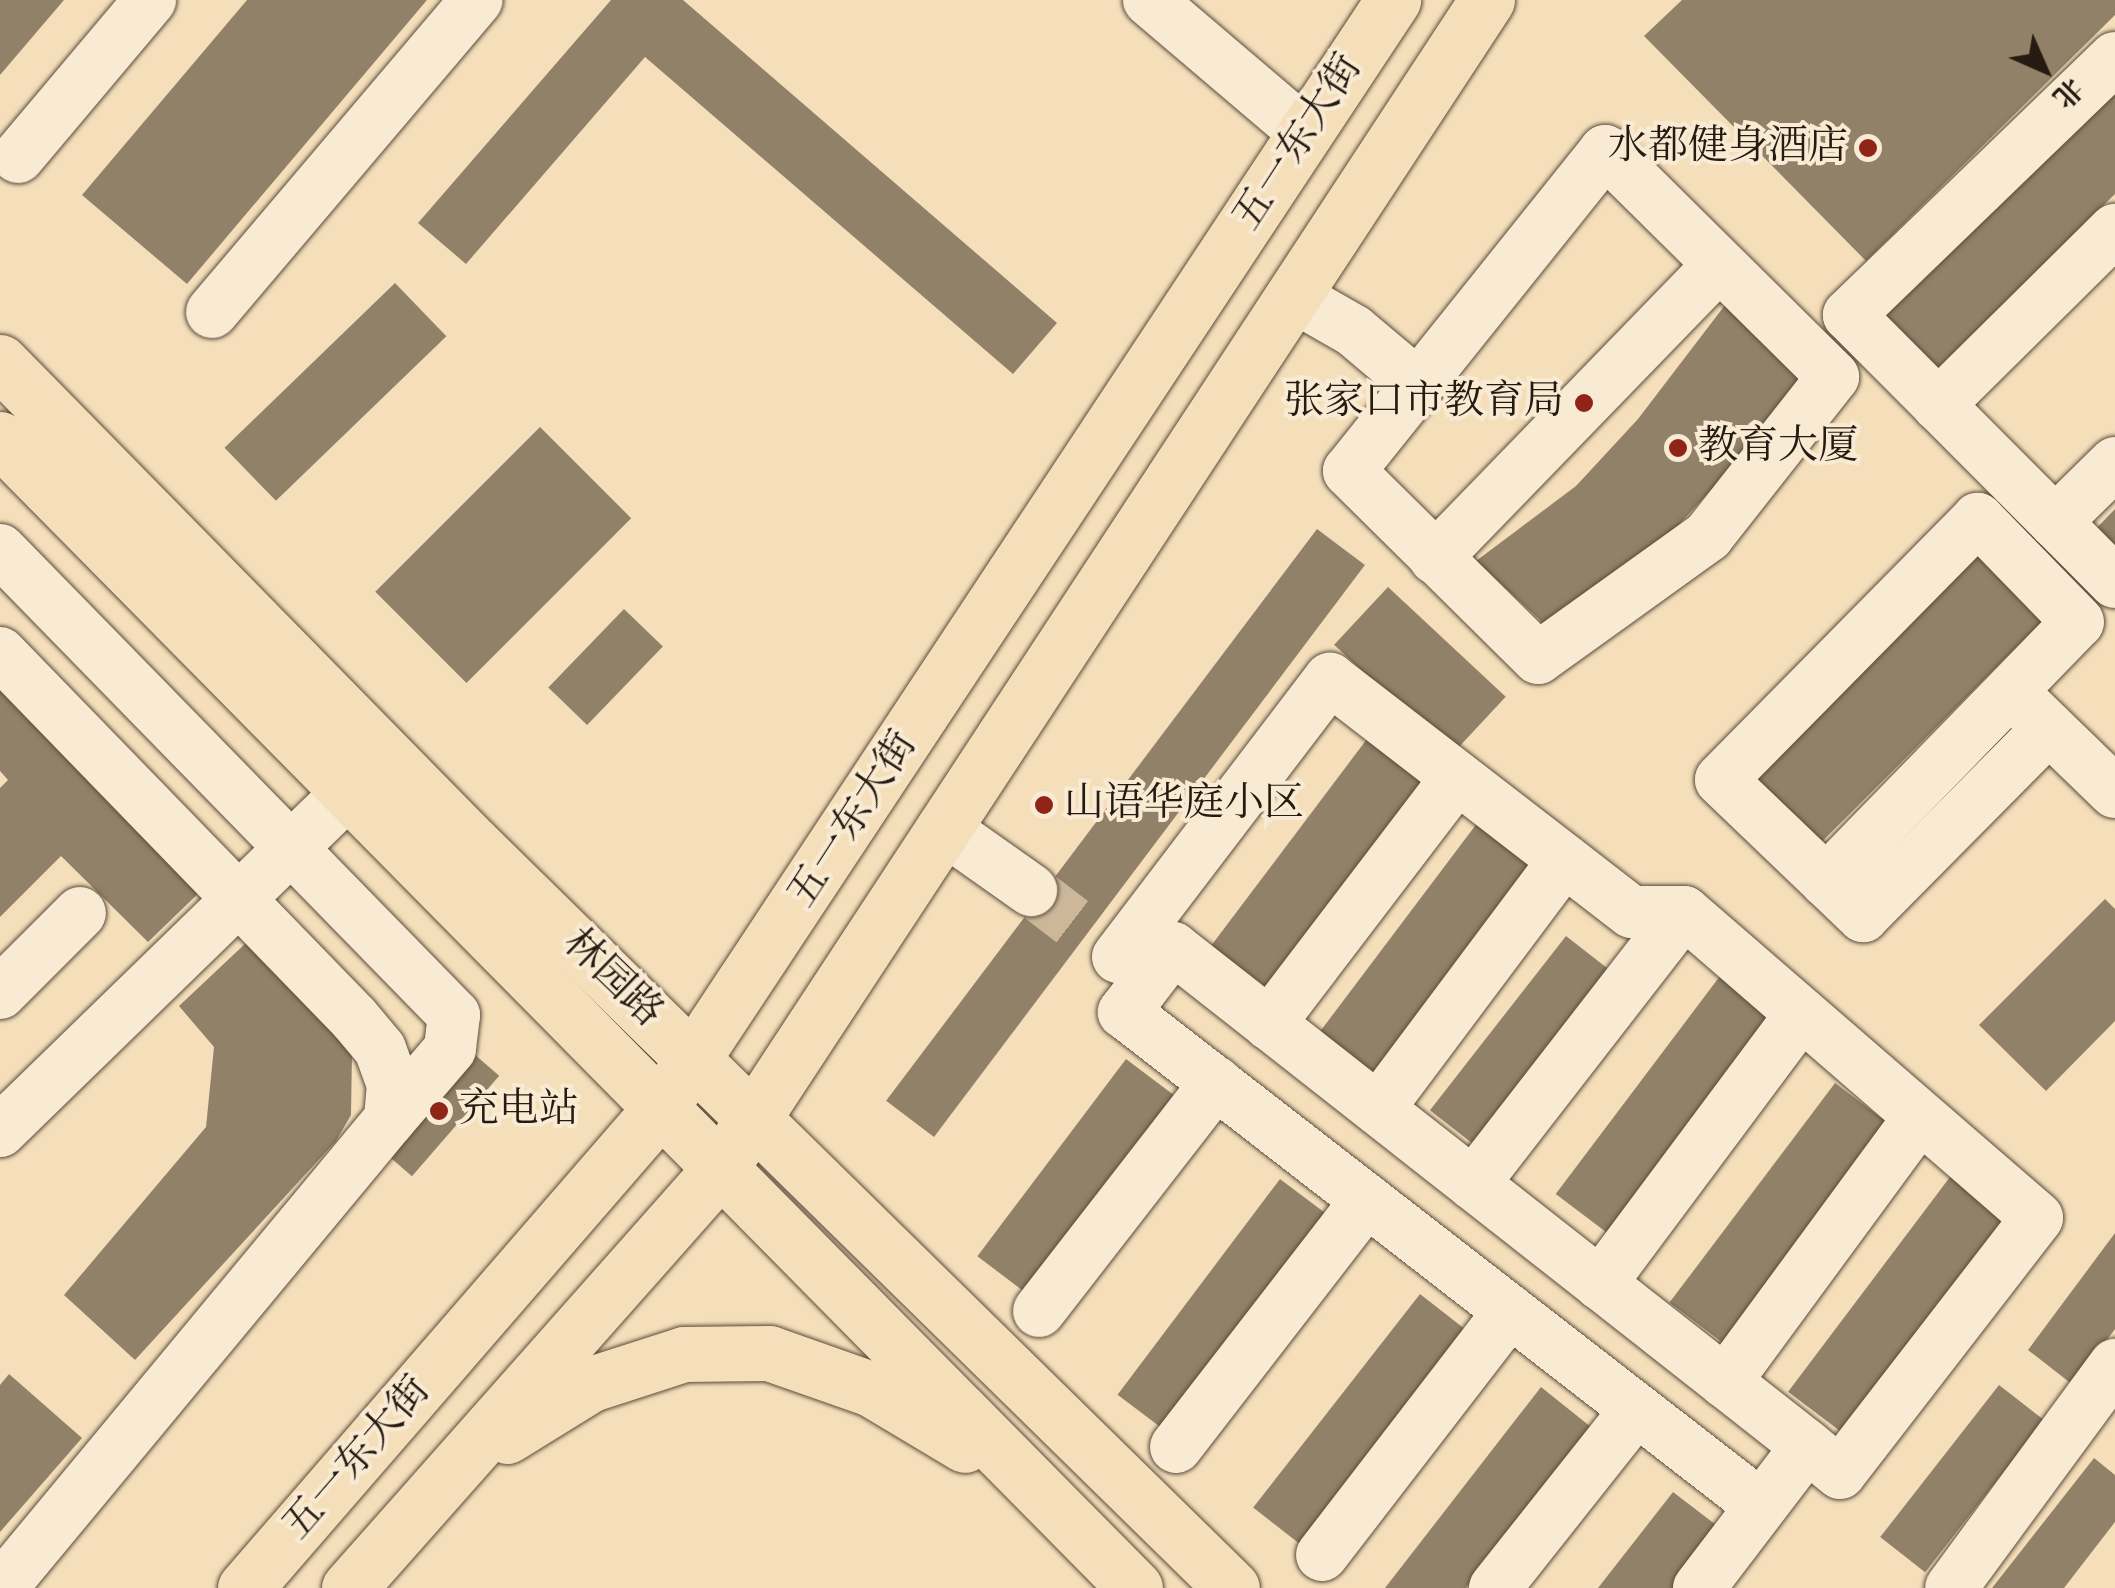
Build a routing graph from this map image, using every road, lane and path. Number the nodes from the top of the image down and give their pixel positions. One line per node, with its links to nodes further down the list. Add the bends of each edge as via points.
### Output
1 (150, 0): 8 (street)
2 (478, 0): 12 (street)
3 (1149, 0): 7 (street)
4 (1393, 0): 7 (main road, 五一东大街)
5 (1487, 0): 11 (main road, 五一东大街)
6 (2115, 58): 15 (street, via 1849,315)
7 (1305, 133): 40 (main road, 五一东大街)
8 (18, 157)
9 (2115, 230): 15 (street)
10 (1719, 264): 14 (street, via 1605,151); 19 (street); 19 (street, via 1833,377 1708,536 1538,658)
11 (1293, 296): 14 (street, via 1354,332); 28 (main road, 五一东大街)
12 (212, 312)
13 (0, 362): 40 (main road, 林园路)
14 (1418, 385): 19 (street, via 1349,472)
15 (1938, 404): 18 (street)
16 (0, 438): 26 (main road, 林园路)
17 (2115, 462): 18 (street)
18 (2055, 522): 21 (street)
19 (1435, 558)
20 (9, 576): 29 (street)
21 (2115, 582)
22 (0, 653): 33 (street)
23 (2011, 691): 24 (street); 31 (street); 31 (street, via 2078,622 1978,519 1721,780)
24 (2049, 728): 27 (street); 31 (street, via 1863,916)
25 (1456, 776): 30 (street); 36 (street, via 1330,679); 39 (street)
26 (348, 792): 29 (street); 43 (main road, 林园路)
27 (2115, 792)
28 (944, 828): 32 (street); 44 (main road, 五一东大街)
29 (290, 848): 33 (street); 46 (street, via 454,1015 450,1048)
30 (1564, 860): 35 (street, via 1632,912); 42 (street)
31 (1826, 880)
32 (1031, 890)
33 (236, 900): 46 (street, via 380,1048 394,1084); 47 (street)
34 (80, 912): 37 (street)
35 (1684, 912): 38 (street); 49 (street)
36 (1116, 956): 39 (street, via 1173,948); 41 (street, via 1124,1012)
37 (0, 992)
38 (1800, 1014): 45 (street); 51 (street)
39 (1269, 1024): 42 (street)
40 (694, 1060): 43 (main road, 五一东大街); 44 (main road, 林园路)
41 (1216, 1083): 50 (street); 52 (street)
42 (1378, 1109): 49 (street)
43 (665, 1115): 44 (main road); 48 (main road, 林园路); 65 (main road, 五一东大街)
44 (752, 1116): 48 (main road, 五一东大街); 67 (main road, 林园路)
45 (1920, 1116): 55 (street); 58 (street, via 2037,1218 1840,1472)
46 (390, 1119): 64 (street)
47 (0, 1132)
48 (720, 1169): 59 (main road, 五一东大街); 60 (main road, 林园路)
49 (1473, 1184): 51 (street)
50 (1366, 1200): 53 (street); 57 (street)
51 (1600, 1284): 55 (street)
52 (1039, 1311)
53 (1510, 1312): 56 (street); 62 (street)
54 (2115, 1365): 70 (street)
55 (1725, 1382): 58 (street)
56 (1636, 1410): 61 (street); 68 (street)
57 (1176, 1446)
58 (1807, 1446): 61 (street)
59 (449, 1472): 60 (main road, via 591,1384 684,1354 769,1353 871,1390); 63 (main road, 五一东大街)
60 (1029, 1483): 66 (main road, 林园路)
61 (1760, 1506): 69 (street)
62 (1322, 1555)
63 (366, 1582)
64 (1, 1588)
65 (246, 1588)
66 (1135, 1588)
67 (1232, 1588)
68 (1495, 1588)
69 (1699, 1588)
70 (1952, 1588)

